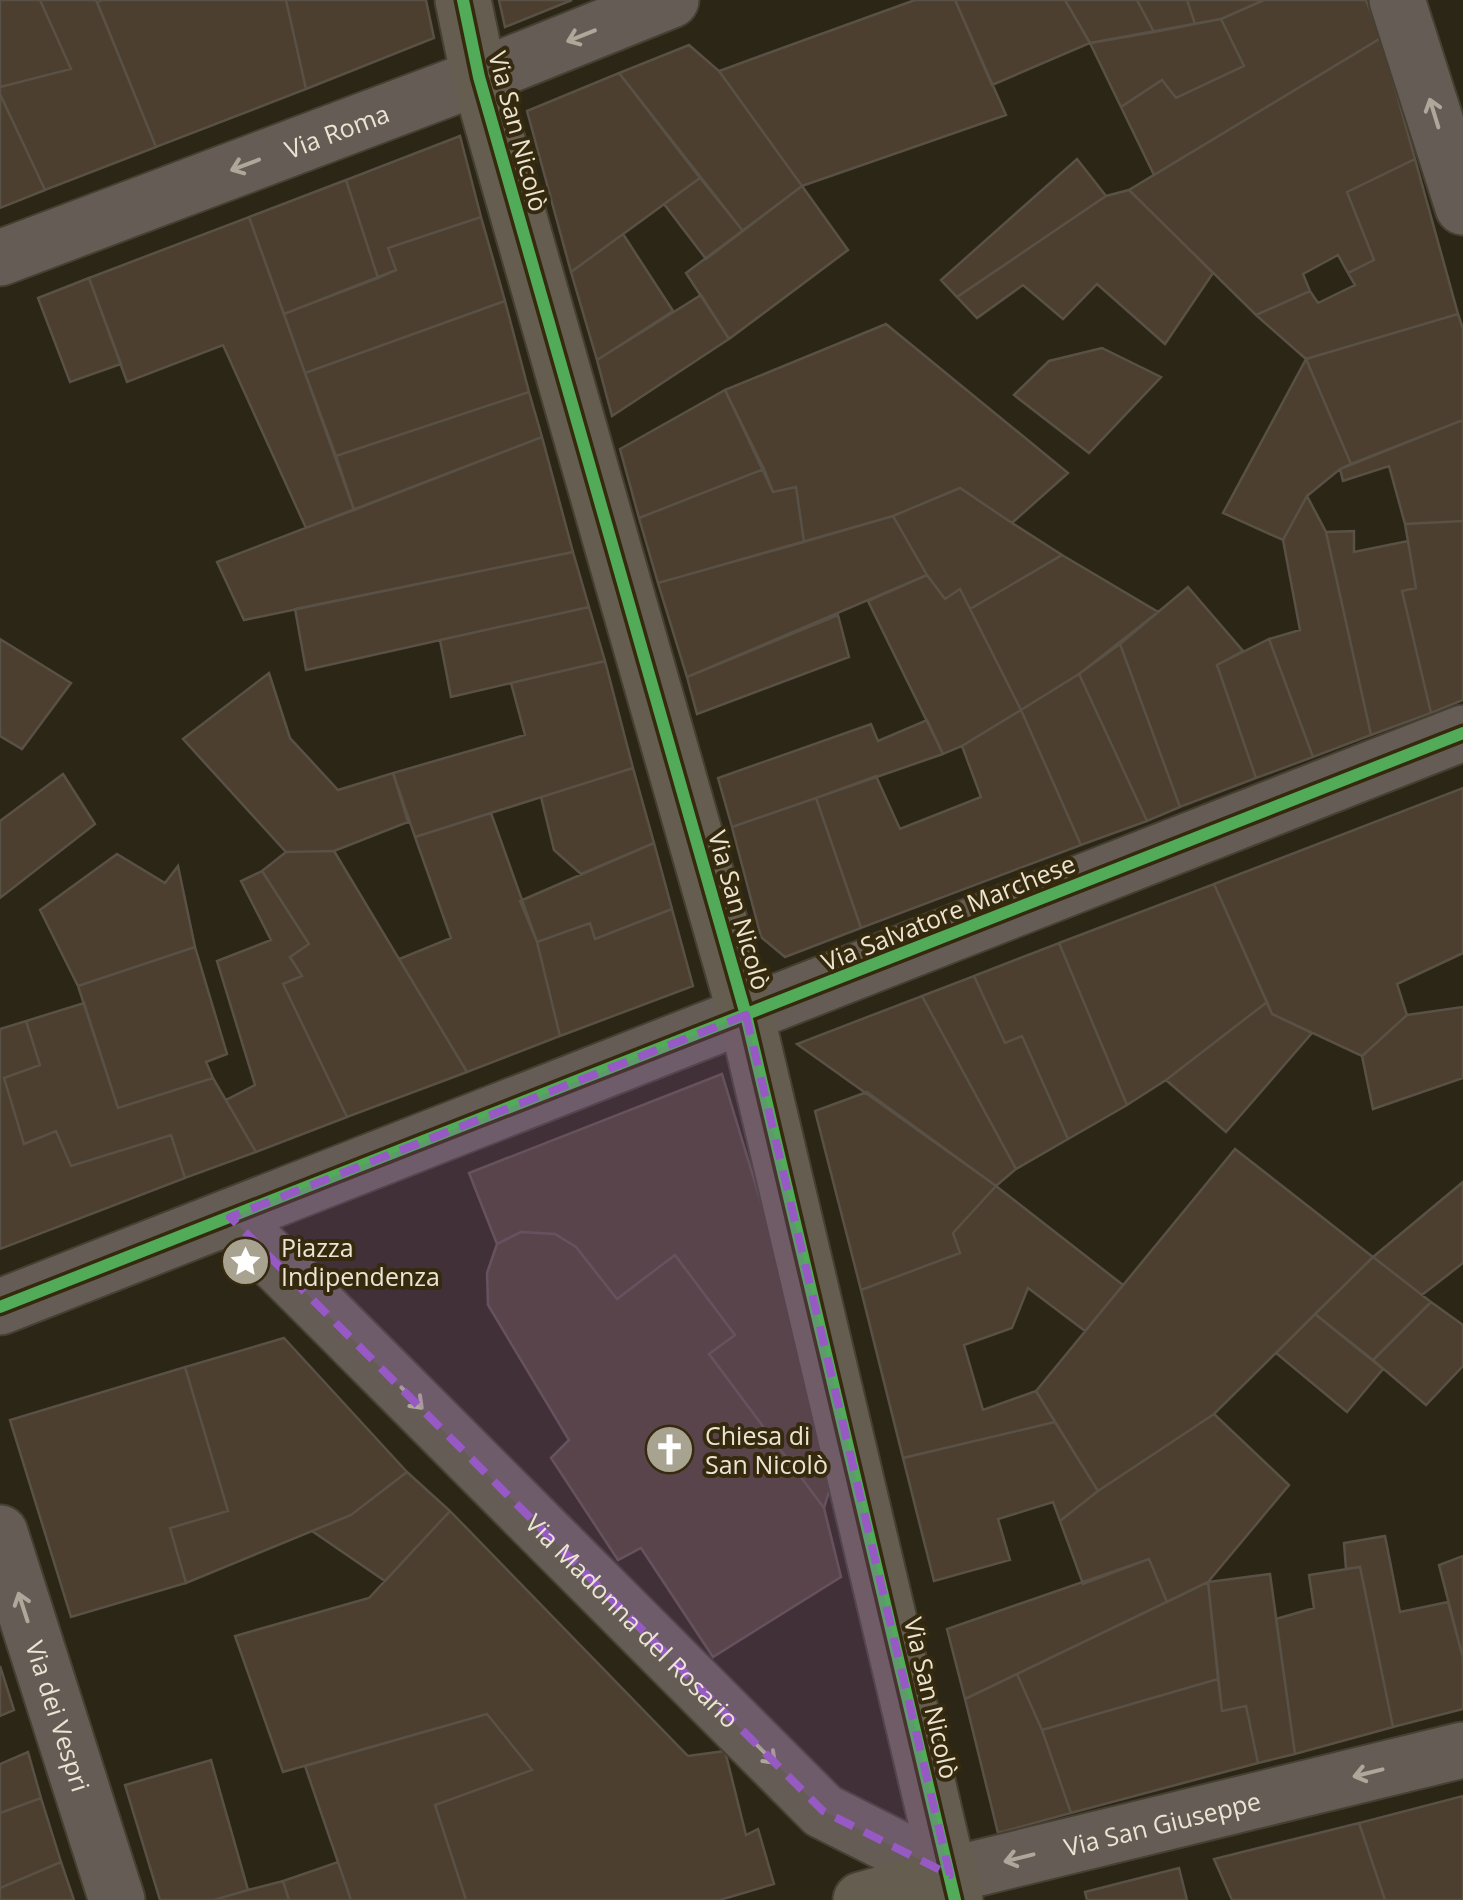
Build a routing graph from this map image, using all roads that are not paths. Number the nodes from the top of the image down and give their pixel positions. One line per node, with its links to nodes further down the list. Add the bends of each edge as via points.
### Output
1 (463, 0): 4 (main road, Via San Nicolò)
2 (671, 0): 4 (street, Via Roma, one-way to 4)
3 (1397, 0): 5 (street, one-way to 3)
4 (479, 77): 6 (street, Via Roma, one-way to 6); 8 (main road, Via San Nicolò)
5 (1463, 207)
6 (0, 258)
7 (1463, 733): 8 (street, Via Salvatore Marchese)
8 (746, 1016): 9 (street, Via Salvatore Marchese); 13 (main road, Via San Nicolò)
9 (230, 1217): 10 (street, Via Salvatore Marchese); 13 (street, Via Madonna del Rosario, one-way to 13, via 823,1811)
10 (0, 1307)
11 (0, 1533): 14 (street, Via dei Vespri, one-way to 11)
12 (1463, 1750): 13 (street, Via San Giuseppe, one-way to 13)
13 (952, 1887): 15 (main road, Via San Giuseppe)
14 (116, 1900)
15 (862, 1900)

